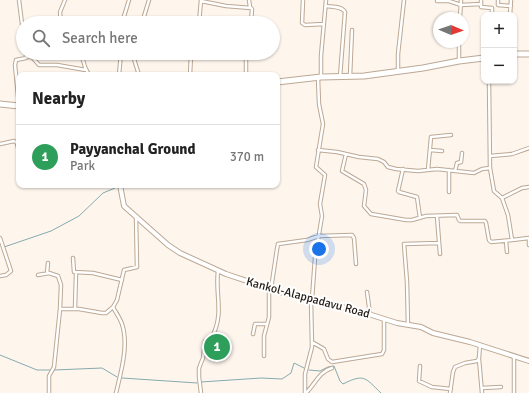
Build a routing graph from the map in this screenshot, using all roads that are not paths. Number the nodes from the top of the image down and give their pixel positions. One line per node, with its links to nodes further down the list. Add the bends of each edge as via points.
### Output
1 (19, 0): 25 (street)
2 (65, 0): 26 (street)
3 (128, 0): 27 (street)
4 (149, 0): 28 (street)
5 (249, 0): 20 (street)
6 (303, 0): 31 (street, via 302,23)
7 (326, 0): 18 (street)
8 (404, 0): 50 (street)
9 (461, 0): 16 (street)
10 (481, 0): 15 (street)
11 (498, 0): 17 (street)
12 (511, 0): 19 (street)
13 (201, 1): 20 (street); 29 (street)
14 (437, 1): 16 (street)
15 (481, 4): 16 (street); 21 (street, via 481,7)
16 (461, 5): 22 (street)
17 (498, 5): 19 (street); 21 (street)
18 (326, 6): 31 (street); 54 (street, via 340,8 345,12)
19 (511, 6): 24 (street)
20 (250, 7): 30 (street)
21 (492, 8): 23 (street)
22 (460, 12)
23 (492, 12)
24 (510, 12)
25 (21, 16)
26 (60, 16)
27 (124, 16)
28 (144, 16)
29 (200, 16)
30 (252, 16)
31 (324, 24): 53 (street)
32 (352, 30): 52 (street)
33 (459, 48): 44 (street)
34 (517, 54): 35 (highway)
35 (529, 54)
36 (481, 58): 44 (highway)
37 (16, 60): 51 (street)
38 (35, 60): 45 (street, via 39,65)
39 (83, 60): 45 (street)
40 (120, 60): 46 (street)
41 (133, 60): 47 (street)
42 (191, 60): 48 (street)
43 (246, 60): 49 (street)
44 (459, 61): 50 (highway)
45 (86, 70)
46 (119, 72)
47 (138, 72)
48 (190, 72)
49 (246, 72)
50 (398, 72): 52 (highway)
51 (16, 75)
52 (350, 77): 54 (highway)
53 (320, 78): 54 (highway); 55 (highway); 63 (street, via 319,104 323,124)
54 (340, 78)
55 (280, 82)
56 (489, 84): 68 (street)
57 (0, 104): 58 (highway)
58 (16, 106)
59 (450, 135): 64 (street, via 431,137)
60 (16, 142): 61 (street)
61 (0, 144)
62 (529, 148): 68 (street, via 512,154)
63 (318, 150): 67 (street); 81 (street, via 316,167 326,175 320,204 322,216)
64 (430, 150): 65 (street); 71 (street)
65 (442, 151)
66 (462, 153): 73 (street, via 462,160 456,163)
67 (346, 154): 70 (street, via 378,159 388,167); 80 (street, via 342,172 364,184 364,206 371,214 406,220)
68 (490, 156): 69 (street)
69 (490, 168): 73 (street, via 474,173); 77 (street, via 494,191)
70 (403, 169): 71 (street); 80 (street, via 398,191 418,197)
71 (428, 170): 72 (street)
72 (449, 170): 73 (street); 76 (street)
73 (455, 171)
74 (529, 187): 77 (street)
75 (120, 188): 78 (main road, Kankol-Alappadavu Road, via 124,206)
76 (449, 192)
77 (502, 198): 84 (street)
78 (136, 216): 93 (main road, Kankol-Alappadavu Road, via 174,250); 98 (street, via 138,267 124,270)
79 (437, 216): 80 (street); 85 (street, via 457,214 460,221 483,220 491,242); 86 (street)
80 (420, 218)
81 (319, 236): 92 (street, via 352,235); 99 (street, via 278,244); 101 (street)
82 (529, 237): 84 (street); 87 (street)
83 (0, 238): 97 (street, via 11,271)
84 (512, 240): 85 (street)
85 (506, 241): 88 (street)
86 (439, 243): 89 (street); 108 (street, via 404,244)
87 (529, 245)
88 (507, 252)
89 (440, 254)
90 (73, 258): 95 (street, via 73,270)
91 (48, 263): 94 (street)
92 (356, 264)
93 (218, 270): 99 (main road, Kankol-Alappadavu Road); 123 (street, via 220,304 213,335 204,341 203,358 199,368)
94 (47, 273): 96 (street); 103 (street, via 58,276 61,291)
95 (76, 273): 98 (street, via 93,273); 104 (street)
96 (38, 275)
97 (0, 276)
98 (122, 280): 102 (street)
99 (270, 289): 101 (main road, Kankol-Alappadavu Road); 107 (street)
100 (367, 292): 105 (street)
101 (311, 299): 105 (main road, Kankol-Alappadavu Road); 110 (street)
102 (113, 307): 104 (street, via 106,313); 122 (street, via 122,325 123,334 122,370)
103 (60, 309): 104 (street); 121 (street, via 54,369 49,376)
104 (75, 309)
105 (370, 314): 106 (main road, Kankol-Alappadavu Road)
106 (384, 318): 108 (main road, Kankol-Alappadavu Road); 110 (street, via 382,354 332,362 324,349)
107 (267, 324): 109 (street, via 255,324); 112 (street)
108 (408, 325): 111 (main road, Kankol-Alappadavu Road)
109 (253, 334)
110 (312, 342): 124 (street, via 305,374)
111 (480, 346): 113 (main road, Kankol-Alappadavu Road); 114 (street)
112 (264, 356)
113 (514, 357): 115 (main road, Kankol-Alappadavu Road); 127 (street)
114 (479, 358): 119 (street); 120 (street, via 478,361 455,367)
115 (529, 361)
116 (420, 366): 120 (street, via 419,381 432,387)
117 (332, 368): 124 (street, via 323,372)
118 (501, 387): 119 (street)
119 (482, 388): 126 (street)
120 (451, 389): 125 (street)
121 (49, 393)
122 (116, 393)
123 (201, 393)
124 (305, 393)
125 (450, 393)
126 (482, 393)
127 (514, 393)

